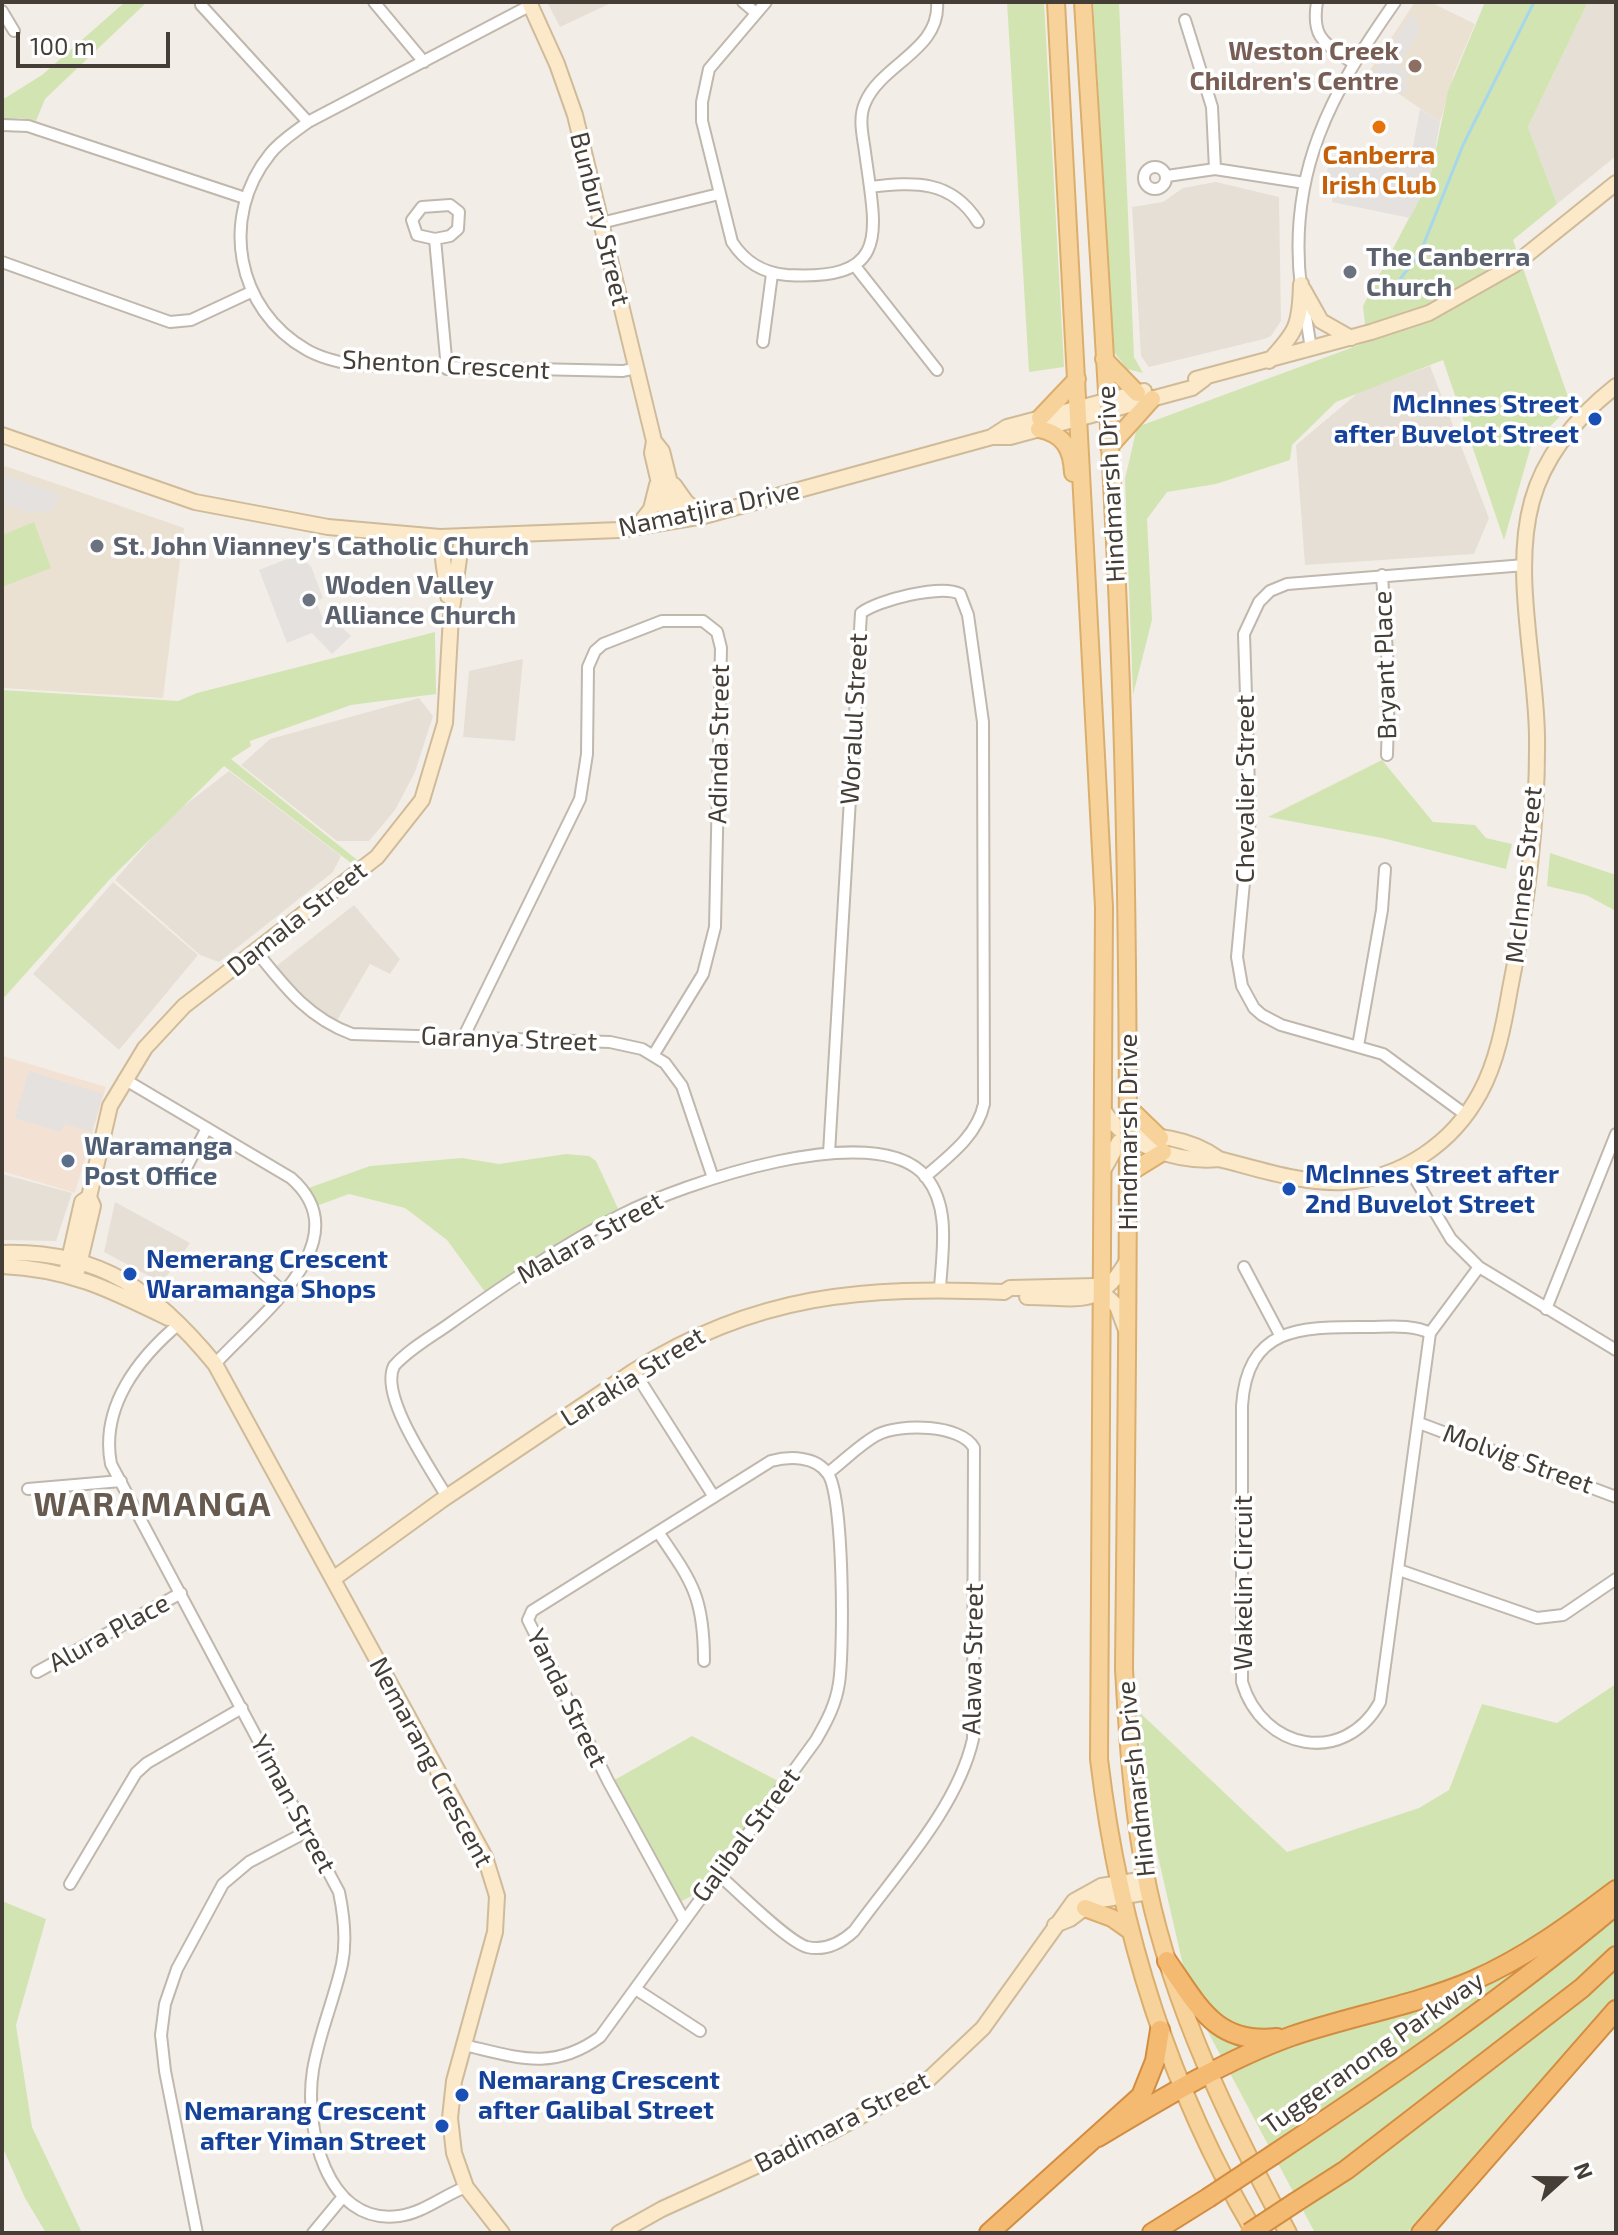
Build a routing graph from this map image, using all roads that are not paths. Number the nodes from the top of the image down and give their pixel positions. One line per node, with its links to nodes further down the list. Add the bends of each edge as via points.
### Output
1 (374, 2): 15 (street)
2 (743, 2): 12 (street)
3 (766, 2): 12 (street)
4 (937, 2): 23 (street, via 938,14 927,37 865,103 861,125)
5 (1056, 2): 42 (main road, Hindmarsh Drive)
6 (1083, 2): 37 (main road, Hindmarsh Drive)
7 (1317, 2): 16 (street, via 1315,29)
8 (1395, 2): 16 (street)
9 (530, 3): 15 (street, Shenton Crescent); 27 (street, Bunbury Street, via 575,115)
10 (201, 5): 17 (street)
11 (2, 11): 14 (street)
12 (756, 13): 24 (street, via 719,54 705,85 702,121)
13 (1185, 20): 19 (street, via 1212,107)
14 (14, 31)
15 (424, 62): 17 (street, Shenton Crescent)
16 (1353, 63): 21 (street, via 1330,106)
17 (308, 122): 25 (street, Shenton Crescent, via 270,153)
18 (2, 125): 25 (street, via 28,126)
19 (1215, 169): 20 (street); 21 (street)
20 (1167, 176)
21 (1305, 183): 32 (street)
22 (1616, 183): 34 (street, Namatjira Drive, via 1514,265 1429,313)
23 (870, 187): 26 (street, via 926,183 969,207); 30 (street, via 872,239)
24 (719, 194): 27 (street); 31 (street, via 741,256)
25 (245, 198): 33 (street, Shenton Crescent, via 241,254)
26 (978, 222)
27 (601, 223): 39 (street, Bunbury Street)
28 (435, 239): 28 (street, via 458,229 459,212 450,205 422,207 414,214 417,235); 40 (street)
29 (2, 262): 33 (street, via 170,322 191,320)
30 (855, 266): 31 (street, via 824,277); 41 (street)
31 (772, 274): 35 (street)
32 (1301, 284): 34 (street, via 1321,321); 36 (street); 38 (street, via 1300,322)
33 (251, 292): 40 (street, Shenton Crescent, via 281,332 321,357 354,365)
34 (1351, 338): 36 (street, Namatjira Drive)
35 (763, 342)
36 (1311, 349): 38 (street, Namatjira Drive)
37 (1104, 359): 44 (main road); 45 (main road, Hindmarsh Drive)
38 (1269, 361): 44 (street, Namatjira Drive)
39 (636, 368): 40 (street, Shenton Crescent); 50 (street, Bunbury Street, via 654,441 652,453)
40 (447, 369)
41 (937, 370)
42 (1077, 379): 46 (main road, Hindmarsh Drive); 47 (main road)
43 (1616, 386): 57 (street, McInnes Street, via 1561,439 1540,478 1524,537)
44 (1144, 396): 45 (street, Namatjira Drive); 49 (main road)
45 (1107, 406): 46 (street, Namatjira Drive); 49 (main road, Hindmarsh Drive)
46 (1079, 413): 47 (street, Namatjira Drive); 54 (main road, Hindmarsh Drive)
47 (1039, 424): 51 (street, Namatjira Drive); 54 (main road, via 1064,440 1072,457 1075,522)
48 (2, 435): 55 (street, Namatjira Drive, via 195,502 328,527)
49 (1109, 447): 67 (main road, Hindmarsh Drive, via 1124,785)
50 (662, 477): 51 (street); 52 (street, Bunbury Street); 53 (street)
51 (704, 516): 52 (street, Namatjira Drive)
52 (673, 521): 53 (street, Namatjira Drive)
53 (637, 527): 56 (street, Namatjira Drive)
54 (1086, 535): 68 (main road, Hindmarsh Drive, via 1104,907)
55 (440, 537): 56 (street, Namatjira Drive); 59 (street, Damala Street)
56 (462, 537): 59 (street, Damala Street)
57 (1525, 565): 58 (street, Chevalier Street); 69 (street, McInnes Street, via 1537,736 1529,877 1499,1041 1486,1081)
58 (1382, 575): 60 (street, Bryant Place); 64 (street, Chevalier Street, via 1301,581 1270,591 1250,615 1243,646 1250,818 1237,957 1242,986 1262,1015 1281,1025)
59 (451, 616): 62 (street, Damala Street, via 440,746 422,800 362,870)
60 (1387, 755)
61 (1385, 869): 64 (street)
62 (256, 951): 63 (street, Garanya Street, via 295,999 325,1024 352,1034); 66 (street, Damala Street, via 170,1019)
63 (463, 1038): 65 (street, Garanya Street, via 610,1042); 65 (street, Adinda Street, via 580,799 590,658 603,644 662,621 703,621 717,632 721,648 715,927 703,974)
64 (1358, 1046): 69 (street, Chevalier Street, via 1401,1065)
65 (654, 1054): 80 (street, via 682,1086)
66 (124, 1079): 70 (street); 85 (street, Damala Street, via 110,1106 89,1197 93,1206)
67 (1129, 1108): 72 (main road, Hindmarsh Drive); 73 (main road)
68 (1104, 1111): 72 (street, McInnes Street); 76 (main road, Hindmarsh Drive)
69 (1466, 1115): 75 (street, McInnes Street, via 1440,1143)
70 (207, 1128): 77 (street); 89 (street, via 303,1190 315,1243)
71 (1616, 1134): 91 (street)
72 (1129, 1137): 73 (street, McInnes Street); 76 (street, via 1119,1142); 78 (main road, Hindmarsh Drive)
73 (1162, 1145): 75 (street, McInnes Street, via 1203,1161 1219,1159 1315,1181 1354,1180); 78 (main road)
74 (829, 1153): 79 (street, Malara Street, via 889,1154); 79 (street, Woralul Street, via 861,613 883,601 948,590 960,594 968,615 983,722 984,1104 966,1139); 80 (street, Malara Street)
75 (1407, 1165): 87 (street, via 1451,1239)
76 (1105, 1168): 90 (main road, Hindmarsh Drive)
77 (185, 1170)
78 (1129, 1173): 83 (main road, Hindmarsh Drive)
79 (925, 1177): 88 (street, via 943,1217)
80 (713, 1178): 103 (street, Malara Street, via 621,1215 554,1254 394,1366 390,1386 397,1408)
81 (2, 1253): 85 (street, Nemarang Crescent)
82 (248, 1259): 89 (street)
83 (1128, 1259): 90 (street); 94 (main road, Hindmarsh Drive)
84 (2, 1266): 85 (street, Nemarang Crescent)
85 (73, 1267): 92 (street, Nemarang Crescent, via 119,1276)
86 (1244, 1267): 95 (street)
87 (1479, 1267): 91 (street); 93 (street, Wakelin Circuit)
88 (940, 1289): 90 (street, Larakia Street, via 1028,1292 1095,1286); 98 (street, Larakia Street, via 821,1297 765,1310 699,1334)
89 (283, 1292): 97 (street)
90 (1103, 1292): 94 (street, via 1117,1306); 118 (main road, Hindmarsh Drive, via 1099,1759)
91 (1546, 1309): 96 (street)
92 (180, 1323): 97 (street, Nemarang Crescent); 101 (street, Yiman Street, via 114,1405 109,1453)
93 (1430, 1333): 95 (street, via 1339,1327); 99 (street, Wakelin Circuit)
94 (1128, 1334): 117 (main road, Hindmarsh Drive, via 1124,1669 1129,1756)
95 (1280, 1335): 107 (street, Wakelin Circuit, via 1253,1360 1242,1406 1241,1669 1246,1693 1264,1722 1292,1739 1315,1743 1338,1739 1365,1722 1383,1692)
96 (1616, 1350)
97 (215, 1364): 108 (street, Nemarang Crescent)
98 (634, 1371): 103 (street, Larakia Street); 104 (street)
99 (1419, 1423): 105 (street, Molvig Street); 107 (street, Wakelin Circuit)
100 (828, 1473): 104 (street, Yanda Street, via 806,1460 786,1457); 115 (street, Galibal Street, via 839,1503 840,1669 835,1700 816,1740); 115 (street, Alawa Street, via 888,1430 953,1430 964,1434 974,1448 973,1739 968,1762 956,1790 844,1940 805,1947)
101 (121, 1481): 102 (street); 110 (street, Yiman Street)
102 (28, 1489)
103 (447, 1497): 108 (street, Larakia Street)
104 (714, 1497): 106 (street, Yanda Street)
105 (1616, 1497)
106 (658, 1532): 111 (street, via 700,1602); 122 (street, Yanda Street, via 532,1611 528,1620)
107 (1399, 1570): 109 (street, via 1537,1618 1563,1615)
108 (331, 1575): 132 (street, Nemarang Crescent, via 485,1857 497,1896 495,1932)
109 (1616, 1579)
110 (181, 1593): 112 (street, Alura Place); 113 (street, Yiman Street)
111 (704, 1661)
112 (37, 1672)
113 (242, 1708): 114 (street, Yiman Street); 116 (street, via 136,1773)
114 (308, 1831): 137 (street, Yiman Street, via 336,1884 343,1913 342,1963 311,2084 321,2153); 138 (street, via 249,1862 223,1884 177,1969 165,2004 165,2071)
115 (718, 1874): 122 (street, Galibal Street)
116 (70, 1884)
117 (1147, 1886): 118 (street, Badimara Street); 126 (main road, Hindmarsh Drive)
118 (1118, 1889): 121 (street, Badimara Street); 123 (street, Badimara Street, via 1101,1886 1074,1901); 124 (main road, Hindmarsh Drive)
119 (1616, 1890): 131 (highway, via 1525,1954 1470,1982)
120 (1616, 1905): 143 (highway, Tuggeranong Parkway, bridge, via 1449,2032)
121 (1085, 1908): 123 (street, Badimara Street); 124 (main road)
122 (683, 1918): 127 (street, Galibal Street)
123 (1055, 1925): 141 (street, Badimara Street, via 983,2028 928,2080)
124 (1129, 1930): 129 (main road, Hindmarsh Drive)
125 (1616, 1956): 144 (highway, bridge, via 1358,2161)
126 (1167, 1961): 131 (highway, via 1200,2007 1228,2034); 133 (main road, Hindmarsh Drive)
127 (637, 1990): 130 (street); 132 (street, Galibal Street, via 600,2037 567,2055 522,2060)
128 (1616, 2010): 146 (highway)
129 (1160, 2030): 134 (main road, Hindmarsh Drive); 135 (highway, via 1141,2096)
130 (700, 2031)
131 (1291, 2037): 133 (highway)
132 (464, 2045): 136 (street, Nemarang Crescent, via 450,2118 454,2153)
133 (1211, 2075): 134 (highway); 145 (main road, Hindmarsh Drive)
134 (1183, 2090): 135 (highway); 144 (main road, Hindmarsh Drive)
135 (1098, 2137): 142 (highway)
136 (466, 2187): 137 (street, via 399,2216 373,2214); 140 (street, Nemarang Crescent)
137 (342, 2198): 139 (street)
138 (197, 2233)
139 (313, 2233)
140 (502, 2233)
141 (619, 2233)
142 (989, 2233)
143 (1152, 2233)
144 (1252, 2233)
145 (1288, 2233)
146 (1421, 2233)

